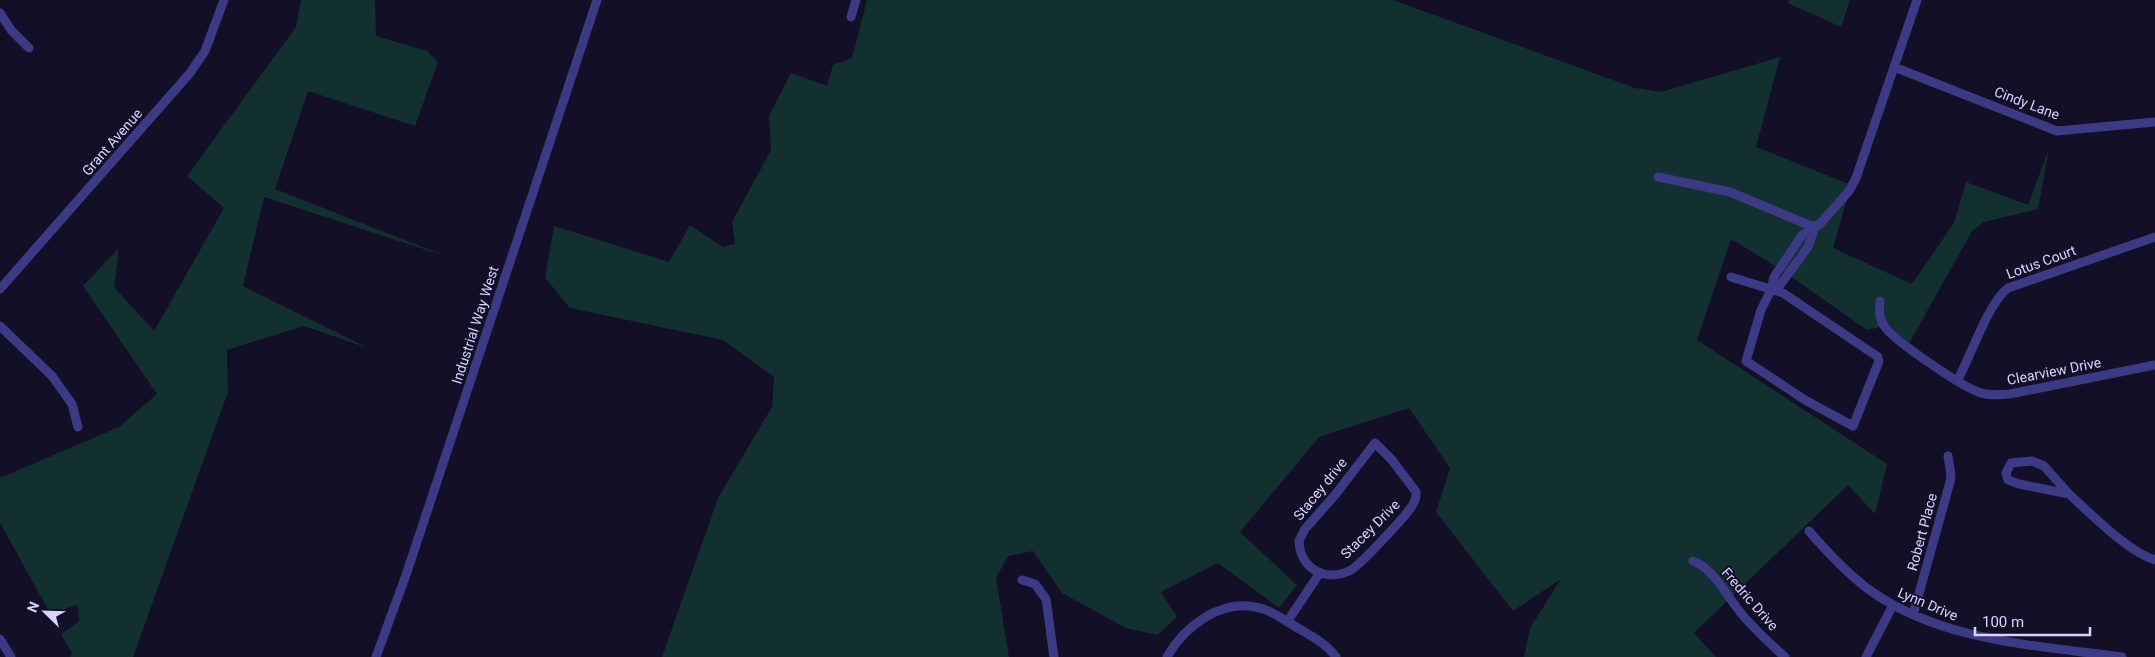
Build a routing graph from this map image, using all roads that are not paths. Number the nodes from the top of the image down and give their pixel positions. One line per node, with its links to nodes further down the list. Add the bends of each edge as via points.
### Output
1 (224, 0): 14 (street, Grant Avenue, via 205,51 190,73)
2 (597, 0): 35 (street, Industrial Way West, via 404,583)
3 (856, 0): 6 (street)
4 (1917, 0): 8 (street)
5 (0, 13): 7 (street)
6 (851, 17)
7 (29, 48)
8 (1894, 67): 9 (street, Cindy Lane, via 2057,131); 11 (street, via 1854,184 1819,226)
9 (2155, 122)
10 (1658, 177): 11 (street, via 1730,192)
11 (1813, 228): 15 (street, via 1803,234 1774,278)
12 (2155, 237): 19 (street, Lotus Court, via 2008,288 1996,300)
13 (1731, 277): 15 (street)
14 (0, 290)
15 (1771, 290): 15 (street, via 1761,310 1746,361 1805,400 1853,426 1879,358 1783,293)
16 (1880, 301): 19 (street, Clearview Drive, via 1881,320 1891,335)
17 (0, 326): 20 (street, via 52,376 72,404)
18 (2155, 365): 19 (street, Clearview Drive, via 2004,395 1976,392)
19 (1958, 381)
20 (78, 427)
21 (1948, 456): 30 (street, Robert Place, via 1950,482)
22 (1392, 460): 27 (street, Stacey Drive, via 1416,492 1413,505 1351,570); 27 (street, Stacey drive, via 1375,442 1302,533 1299,545 1304,560)
23 (2069, 494): 23 (street, via 2040,463 2014,462 2008,468 2007,477 2012,482); 25 (street, via 2142,556)
24 (1809, 531): 29 (street, Lynn Drive, via 1851,575)
25 (2155, 560)
26 (1693, 561): 39 (street, Fredric Drive, via 1711,575 1744,618)
27 (1319, 574): 31 (street)
28 (1022, 580): 36 (street, via 1035,584 1046,599)
29 (1893, 605): 30 (street, Lynn Drive); 40 (street)
30 (1913, 615): 33 (street, Lynn Drive, via 1968,634)
31 (1287, 622): 37 (street, via 1256,607 1223,609 1194,626); 38 (street, via 1322,643)
32 (0, 639): 34 (street)
33 (2087, 655): 41 (street, Lynn Drive)
34 (11, 657)
35 (376, 657)
36 (1054, 657)
37 (1167, 657)
38 (1336, 657)
39 (1785, 657)
40 (1866, 657)
41 (2122, 657)

